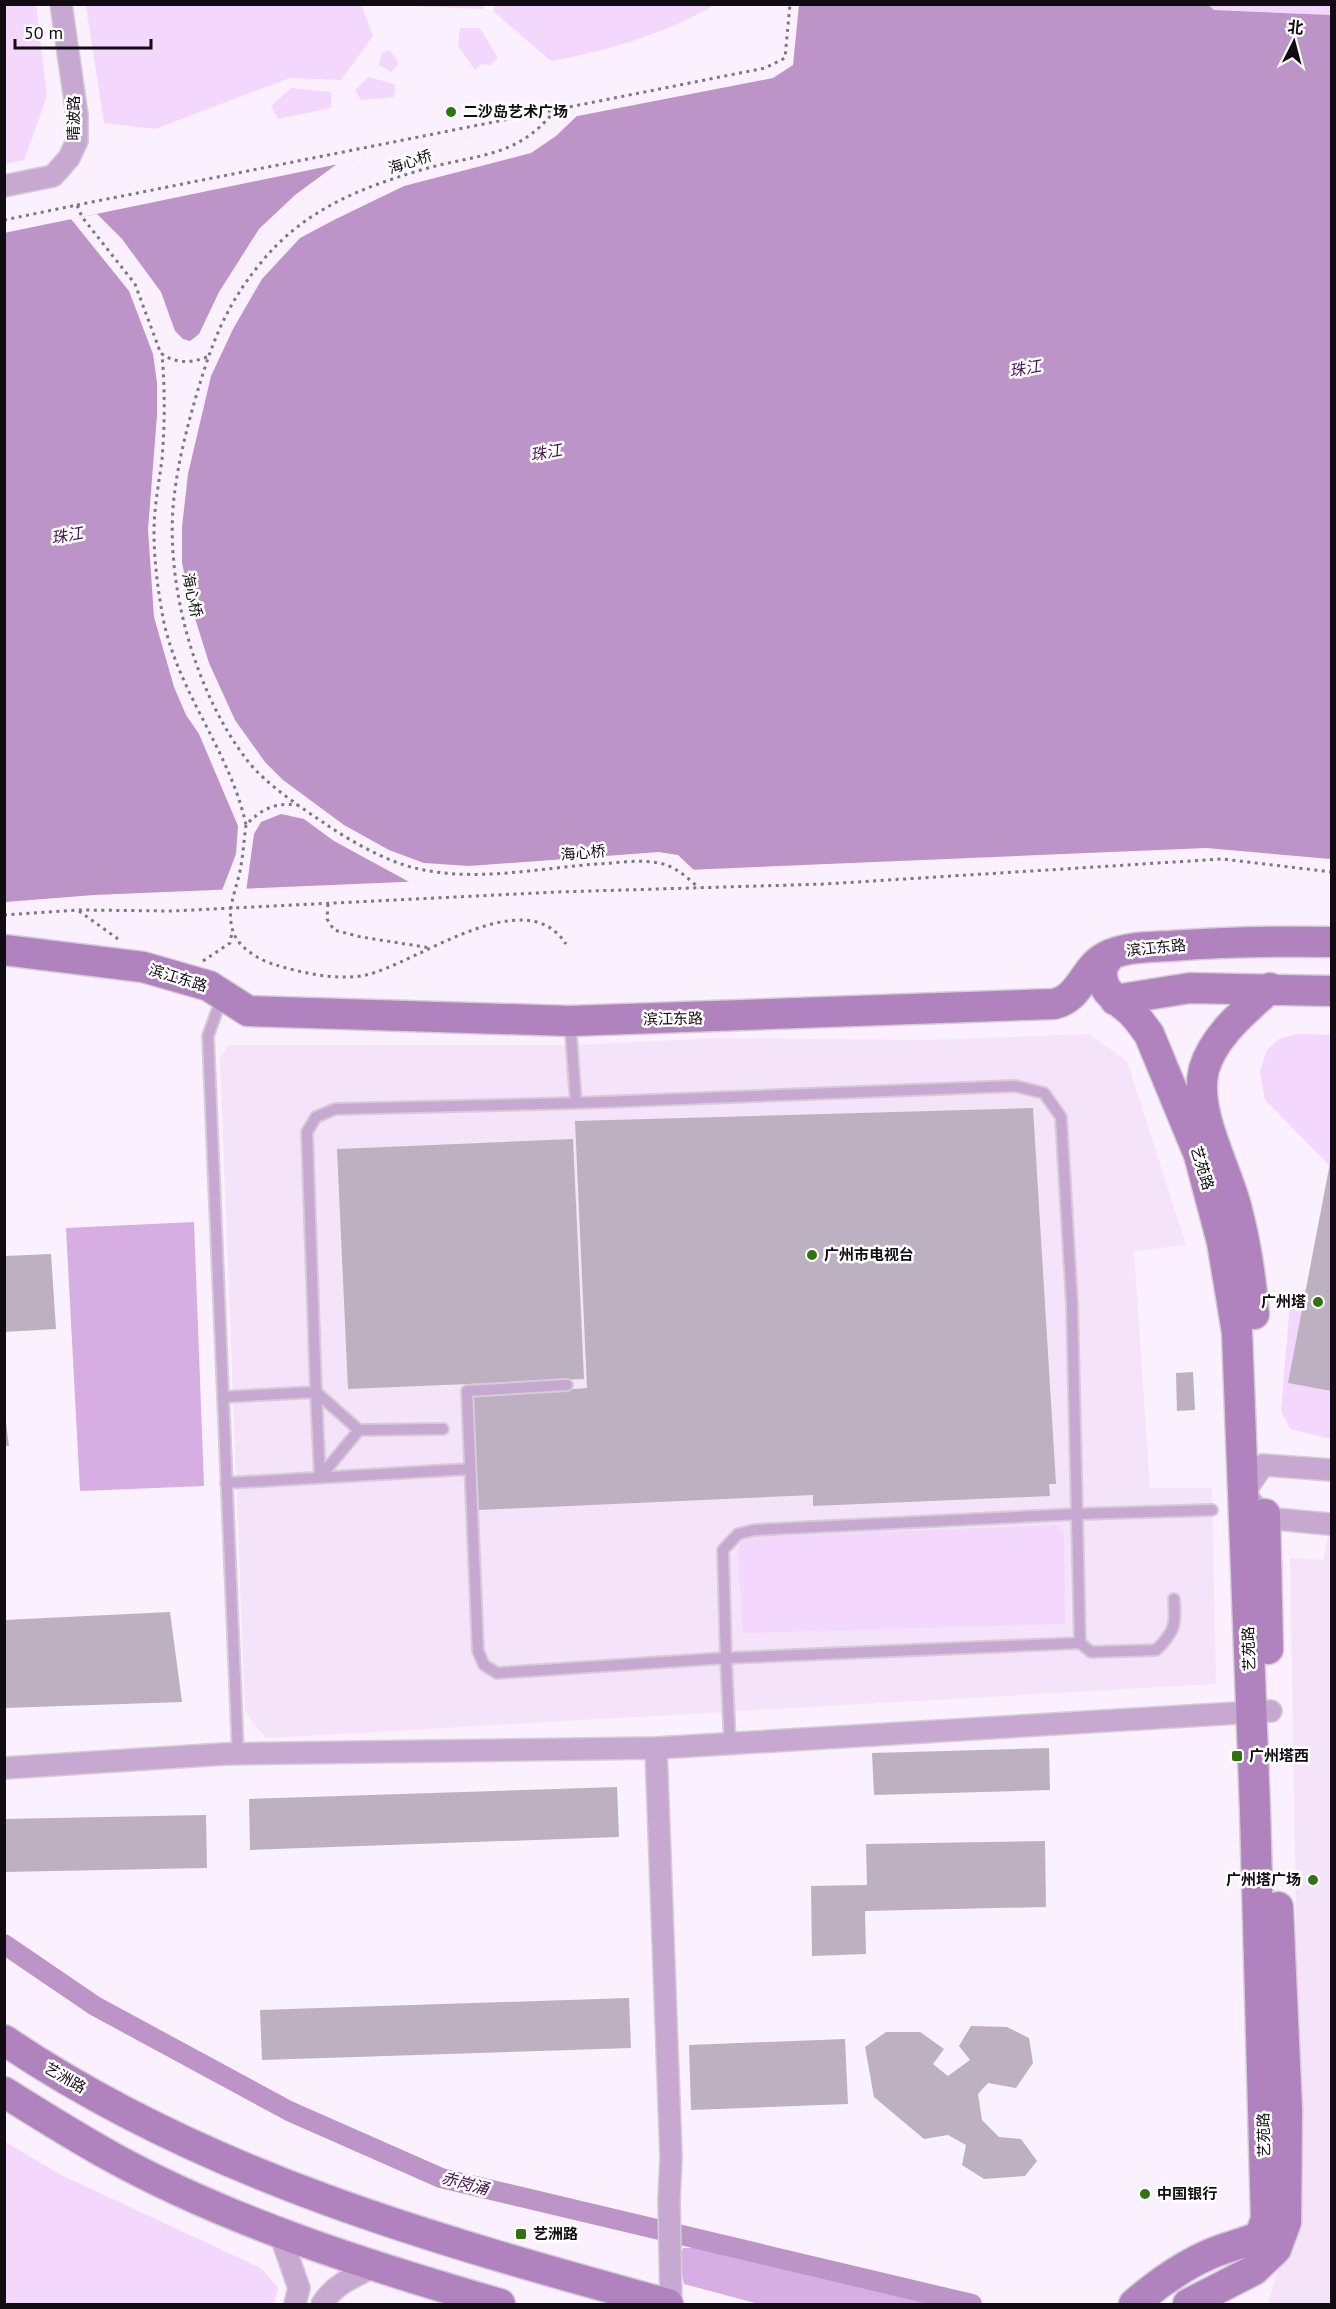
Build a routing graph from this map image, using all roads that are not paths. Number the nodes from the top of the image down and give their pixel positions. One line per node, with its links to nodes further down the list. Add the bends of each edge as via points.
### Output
1 (61, 4): 2 (street, 晴波路, via 77,141 69,158 53,176)
2 (4, 186)
3 (1332, 942): 5 (street, 滨江东路, via 1186,944)
4 (4, 950): 8 (street, 滨江东路, via 143,967 209,986)
5 (1111, 954): 9 (street, 艺苑路, via 1105,960 1101,978); 10 (street, 滨江东路, via 1095,965 1074,994 1054,1004)
6 (1270, 988): 7 (street); 9 (street, via 1190,988); 17 (street, 艺苑路, via 1230,1025 1214,1047 1202,1085 1206,1116 1246,1249 1256,1336)
7 (1332, 991)
8 (226, 997): 10 (street, 滨江东路, via 248,1011); 14 (lane, via 208,1036)
9 (1115, 1000): 22 (street, 艺苑路, via 1137,1017 1160,1055 1211,1198 1237,1332)
10 (570, 1021): 11 (lane)
11 (576, 1103): 13 (lane, via 335,1109 316,1117 307,1132); 24 (lane, via 1015,1086 1044,1093 1061,1117 1072,1304)
12 (567, 1385): 18 (lane, via 467,1391)
13 (316, 1392): 14 (lane); 15 (lane); 20 (lane)
14 (223, 1397): 21 (lane)
15 (359, 1430): 16 (lane); 20 (lane)
16 (443, 1430)
17 (1263, 1465): 19 (street); 22 (street); 25 (street, 艺苑路)
18 (470, 1469): 20 (lane); 29 (lane, via 478,1651 484,1665 497,1673)
19 (1332, 1470)
20 (320, 1477): 21 (lane)
21 (226, 1483): 33 (lane)
22 (1244, 1493): 25 (street); 30 (street, 艺苑路)
23 (1212, 1510): 24 (lane)
24 (1077, 1514): 28 (lane); 29 (lane, via 754,1530 738,1534 723,1550)
25 (1265, 1518): 26 (street); 30 (street, 艺苑路)
26 (1329, 1524)
27 (1174, 1599): 28 (lane, via 1176,1624 1156,1650 1090,1652)
28 (1080, 1643): 29 (lane)
29 (726, 1658): 31 (lane)
30 (1261, 1712): 31 (street); 43 (street, 艺苑路, via 1266,2219 1260,2236 1183,2268); 44 (street, 艺苑路, via 1286,2099 1287,2222 1276,2249 1254,2270)
31 (730, 1744): 32 (street)
32 (656, 1748): 33 (street); 42 (street, via 671,2157)
33 (238, 1753): 34 (street)
34 (4, 1768)
35 (4, 2040): 42 (street, 艺洲路, via 127,2114 268,2179 390,2223)
36 (4, 2092): 37 (street, via 111,2156 229,2212)
37 (279, 2231): 38 (street); 39 (street, via 299,2288)
38 (378, 2265): 40 (street, via 342,2283); 41 (street)
39 (295, 2304)
40 (322, 2304)
41 (500, 2304)
42 (670, 2304)
43 (1134, 2304)
44 (1188, 2304)

